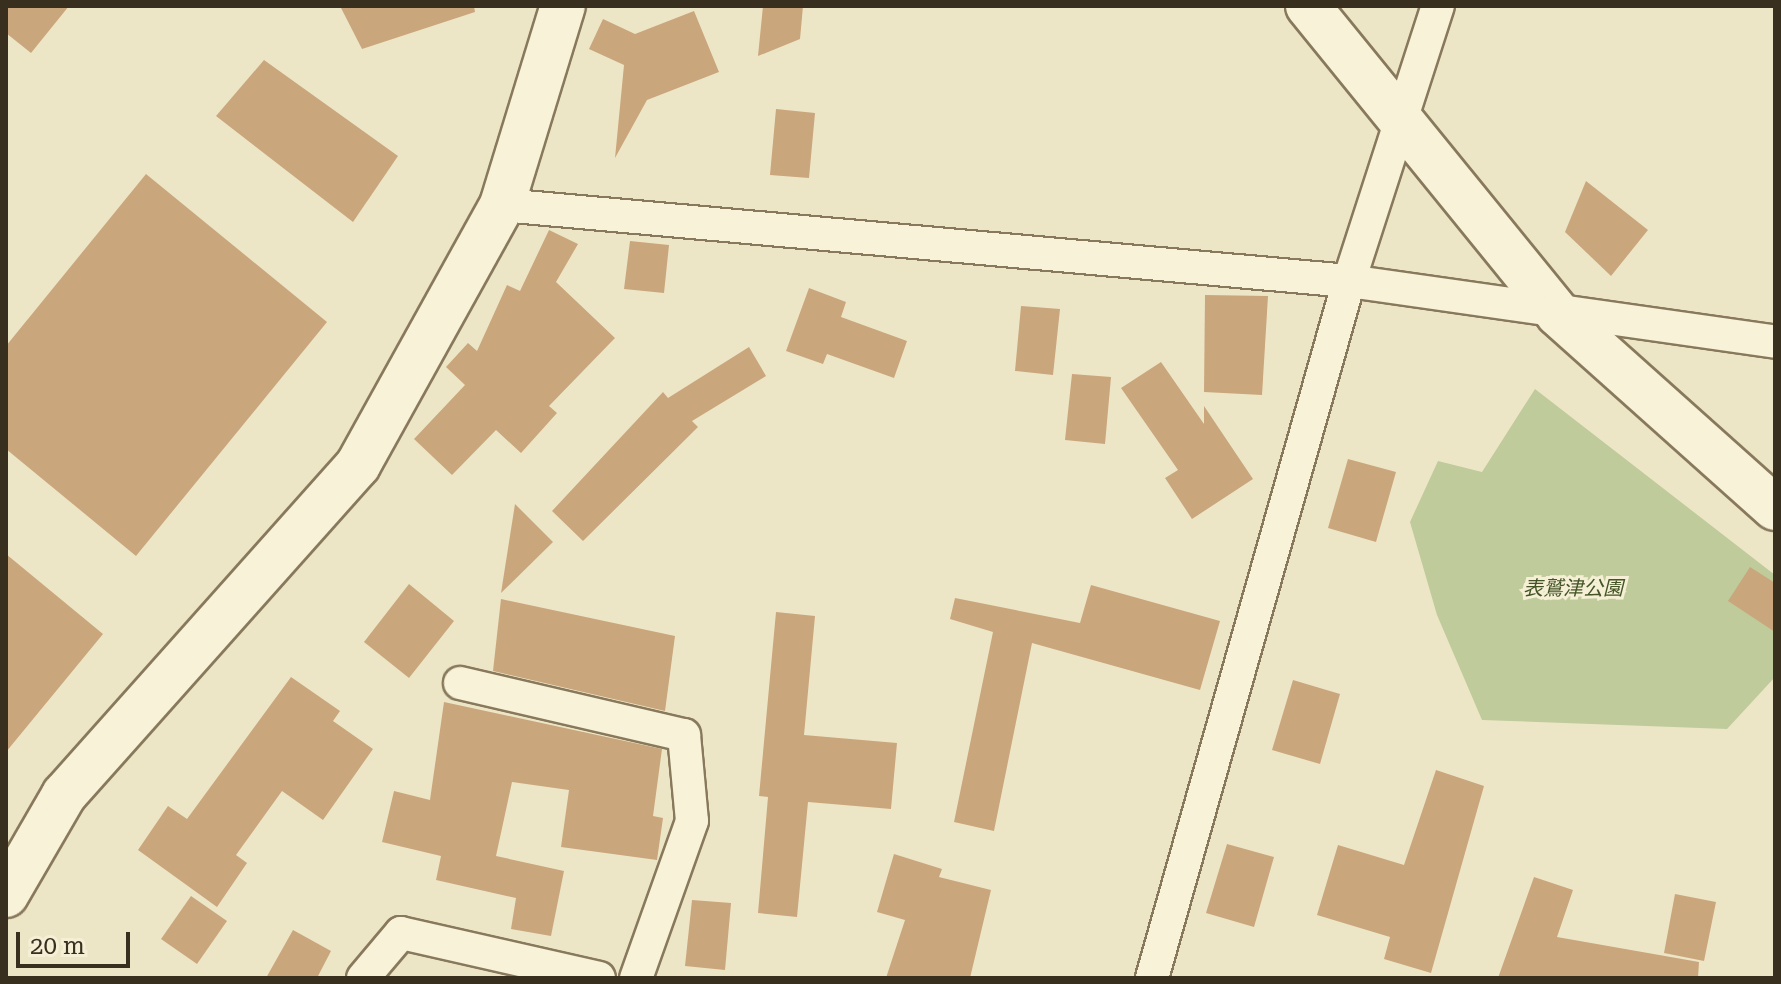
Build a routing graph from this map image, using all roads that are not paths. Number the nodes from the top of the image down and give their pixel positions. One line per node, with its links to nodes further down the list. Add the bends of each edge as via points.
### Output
1 (1308, 6): 4 (street)
2 (1438, 6): 4 (street)
3 (567, 8): 5 (street)
4 (1402, 123): 6 (street); 7 (street)
5 (502, 205): 6 (street); 11 (street, via 358,465 64,795)
6 (1349, 281): 7 (street); 15 (street)
7 (1558, 314): 8 (street); 9 (street)
8 (1775, 342)
9 (1775, 508)
10 (460, 683): 14 (street, via 684,735 692,821)
11 (6, 895)
12 (363, 978): 13 (street, via 401,933)
13 (599, 978)
14 (636, 978)
15 (1152, 978)

